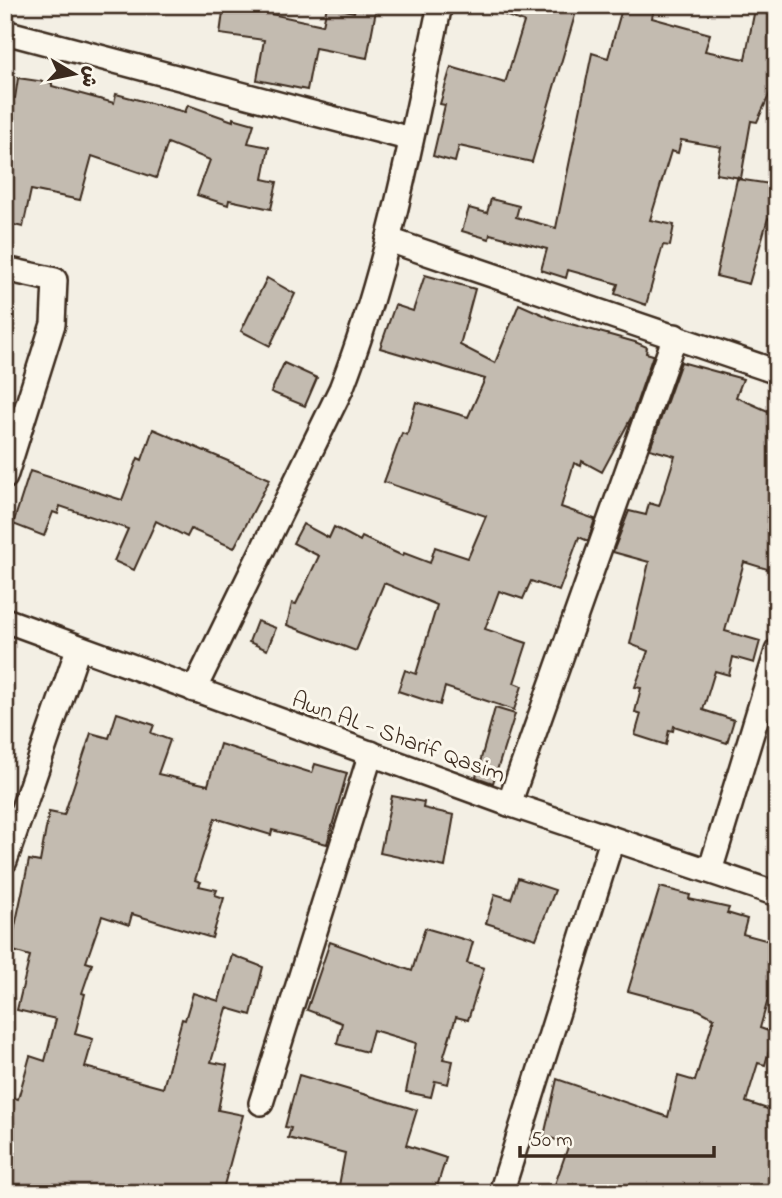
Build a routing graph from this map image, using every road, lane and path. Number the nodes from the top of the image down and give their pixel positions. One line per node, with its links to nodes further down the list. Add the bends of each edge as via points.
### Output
1 (440, 5): 3 (street)
2 (5, 33): 3 (street)
3 (411, 139): 4 (street)
4 (389, 240): 6 (street); 12 (street, via 341,390)
5 (5, 269): 8 (street, via 55,280 53,324)
6 (674, 336): 7 (street); 14 (street)
7 (777, 372)
8 (5, 477)
9 (5, 620): 10 (street, Awn AL - Sharif Qasim)
10 (78, 649): 12 (street, Awn AL - Sharif Qasim); 16 (street)
11 (777, 651): 17 (street)
12 (194, 690): 13 (street, Awn AL - Sharif Qasim)
13 (371, 754): 14 (street, Awn AL - Sharif Qasim); 19 (street)
14 (509, 804): 15 (street, Awn AL - Sharif Qasim)
15 (612, 840): 17 (street, Awn AL - Sharif Qasim); 20 (street)
16 (5, 861)
17 (710, 871): 18 (street, Awn AL - Sharif Qasim)
18 (777, 894)
19 (261, 1103)
20 (501, 1193)

